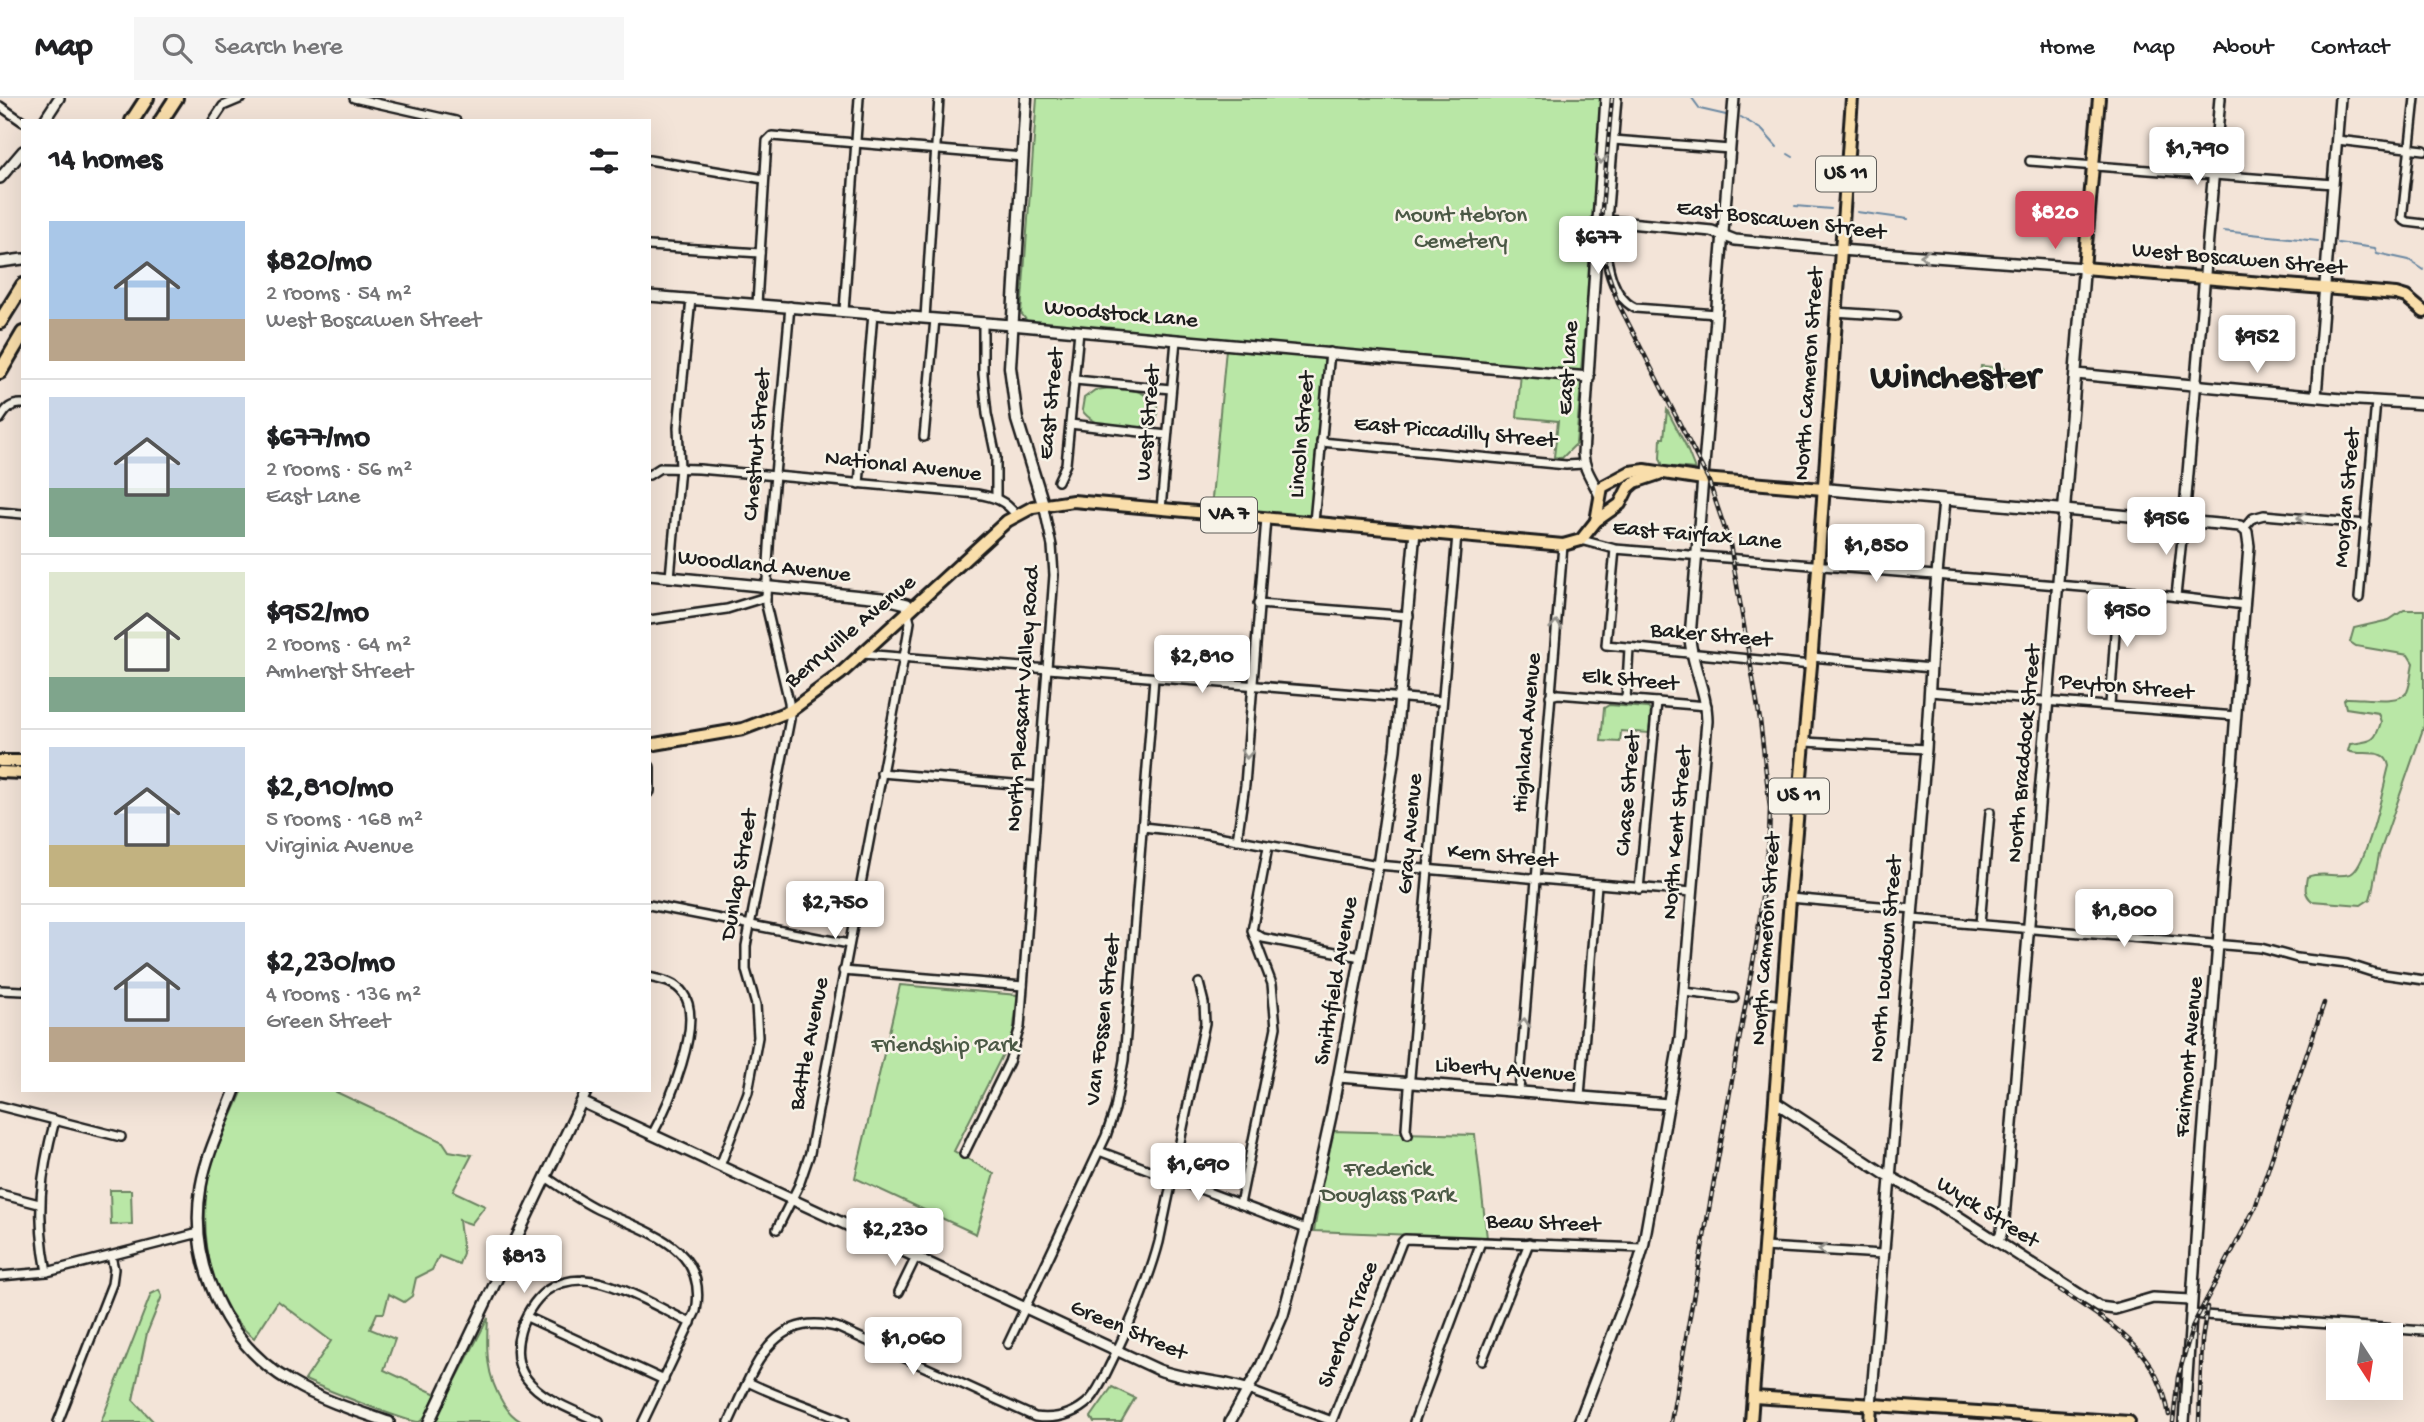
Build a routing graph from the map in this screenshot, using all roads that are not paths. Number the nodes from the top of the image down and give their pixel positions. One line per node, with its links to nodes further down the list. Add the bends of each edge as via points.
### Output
1 (59, 98): 18 (street)
2 (147, 98): 19 (highway)
3 (176, 98): 20 (highway)
4 (242, 98): 21 (street, via 223,106)
5 (354, 98): 22 (street)
6 (859, 98): 26 (street)
7 (940, 98): 28 (street)
8 (1026, 98): 32 (main road, North Pleasant Valley Road)
9 (1606, 98): 40 (street, one-way to 40)
10 (1616, 98): 24 (street)
11 (1734, 98): 29 (street, North Kent Street)
12 (1852, 98): 44 (main road, US 11)
13 (2099, 98): 35 (main road)
14 (2220, 98): 36 (street)
15 (2340, 98): 25 (street)
16 (2415, 98): 27 (street)
17 (0, 107): 23 (street)
18 (45, 119)
19 (133, 119)
20 (162, 119)
21 (213, 119)
22 (448, 119)
23 (21, 121)
24 (1613, 140): 29 (street); 40 (street)
25 (2337, 140): 27 (street); 39 (street)
26 (855, 143): 28 (street); 38 (street, via 777,135 768,139); 57 (street)
27 (2409, 148): 30 (street); 41 (street, via 2403,220)
28 (936, 149): 32 (street); 63 (street)
29 (1730, 149): 42 (street, North Kent Street)
30 (2424, 150)
31 (21, 153): 37 (street)
32 (1023, 157): 66 (main road, North Pleasant Valley Road)
33 (651, 160): 38 (street)
34 (2030, 161): 35 (street)
35 (2093, 166): 36 (street); 49 (main road)
36 (2213, 174): 39 (street); 50 (street)
37 (0, 178)
38 (764, 179): 45 (street)
39 (2333, 184): 52 (street)
40 (1602, 220): 42 (street, East Boscawen Street); 61 (street, via 1613,279 1629,305); 73 (street, East Lane)
41 (2424, 224)
42 (1724, 236): 44 (street, East Boscawen Street); 61 (street, North Kent Street)
43 (651, 246): 45 (street)
44 (1840, 250): 46 (street, East Boscawen Street, one-way to 44); 58 (main road, North Cameron Street / US 11)
45 (760, 253): 55 (street)
46 (1961, 258): 49 (street, West Boscawen Street)
47 (18, 259): 48 (street)
48 (0, 262)
49 (2084, 268): 50 (main road, West Boscawen Street); 72 (main road, North Braddock Street)
50 (2205, 278): 52 (main road, West Boscawen Street); 75 (street)
51 (21, 288): 64 (highway)
52 (2325, 288): 59 (main road, West Boscawen Street, via 2400,294); 77 (street)
53 (651, 296): 54 (street, Woodstock Lane)
54 (691, 299): 55 (street, Woodstock Lane); 87 (street, via 678,427)
55 (757, 304): 56 (street, Woodstock Lane)
56 (790, 306): 57 (street, Woodstock Lane); 90 (street, Chestnut Street)
57 (844, 311): 60 (street, Woodstock Lane)
58 (1835, 312): 62 (street); 96 (main road, North Cameron Street / US 11)
59 (2424, 312)
60 (873, 313): 63 (street, Woodstock Lane); 95 (street)
61 (1717, 314): 92 (street, North Kent Street)
62 (1896, 316)
63 (930, 318): 65 (street, Woodstock Lane); 84 (street)
64 (0, 322)
65 (983, 323): 66 (street, Woodstock Lane); 99 (street, via 983,374 996,457)
66 (1011, 325): 67 (street, Woodstock Lane); 101 (main road, North Pleasant Valley Road, via 1015,408)
67 (1079, 331): 69 (street, Woodstock Lane); 74 (street, East Street)
68 (21, 336): 71 (highway)
69 (1176, 340): 70 (street, Woodstock Lane); 76 (street, West Street)
70 (1330, 352): 73 (street, Woodstock Lane); 85 (street, Lincoln Street)
71 (0, 372)
72 (2076, 374): 75 (street); 104 (main road, North Braddock Street)
73 (1589, 377): 86 (street, East Lane)
74 (1075, 380): 76 (street); 82 (street, East Street)
75 (2195, 384): 77 (street); 109 (street)
76 (1171, 389): 83 (street, West Street)
77 (2316, 396): 78 (street)
78 (2376, 401): 80 (street); 112 (street, Morgan Street)
79 (21, 404): 81 (street, via 9,407)
80 (2424, 404)
81 (0, 419)
82 (1070, 424): 83 (street); 93 (street, East Street, via 1065,469)
83 (1167, 435): 103 (street, West Street)
84 (924, 437)
85 (1321, 442): 86 (street, East Piccadilly Street); 110 (street, Lincoln Street)
86 (1584, 464): 91 (street, East Lane)
87 (680, 468): 88 (street, National Avenue, via 660,468); 90 (street, National Avenue); 123 (street)
88 (651, 474)
89 (1659, 474): 92 (main road); 94 (main road, via 1637,470); 97 (main road, via 1635,482)
90 (775, 476): 95 (street, National Avenue); 126 (street, Chestnut Street)
91 (1589, 476): 94 (street); 98 (street, East Lane)
92 (1703, 479): 96 (main road); 119 (street, North Kent Street)
93 (1058, 481)
94 (1610, 482): 97 (main road, via 1622,487); 98 (main road, via 1602,487)
95 (859, 484): 99 (street, National Avenue)
96 (1824, 489): 100 (main road); 120 (main road, North Cameron Street / US 11)
97 (1624, 494): 102 (main road)
98 (1600, 497): 102 (main road); 111 (main road)
99 (996, 498): 107 (street, National Avenue)
100 (1944, 500): 104 (main road); 122 (street, North Loudoun Street)
101 (1042, 504): 103 (main road, VA 7, via 1073,501); 107 (main road, VA 7); 140 (street, North Pleasant Valley Road, via 1054,575)
102 (1614, 507): 111 (main road)
103 (1161, 509): 108 (main road, VA 7)
104 (2064, 510): 109 (street); 124 (street, North Braddock Street)
105 (0, 512): 106 (street)
106 (21, 514)
107 (1016, 515): 131 (main road, Berryville Avenue / VA 7)
108 (1266, 518): 110 (main road, VA 7); 129 (street)
109 (2184, 520): 113 (street); 127 (street)
110 (1314, 522): 114 (main road, VA 7)
111 (1596, 522): 116 (main road)
112 (2366, 524): 113 (street, one-way to 113, via 2264,515); 128 (street, Morgan Street)
113 (2244, 528): 130 (street, Fairmont Avenue, via 2249,546)
114 (1415, 531): 115 (main road, VA 7); 132 (street, Smithfield Avenue)
115 (1457, 535): 117 (main road, VA 7); 147 (street, Gray Avenue)
116 (1581, 540): 117 (main road, VA 7); 118 (street, East Fairfax Lane)
117 (1563, 545): 144 (street, Highland Avenue, one-way to 117)
118 (1615, 548): 119 (street, East Fairfax Lane); 134 (street, Baker Street, via 1606,645)
119 (1697, 555): 120 (street, East Fairfax Lane); 135 (street, North Kent Street, via 1690,637)
120 (1818, 565): 122 (street, East Fairfax Lane); 138 (main road, North Cameron Street / US 11)
121 (651, 575): 123 (street, Woodland Avenue)
122 (1937, 575): 124 (street, East Fairfax Lane); 139 (street, North Loudoun Street)
123 (670, 577): 126 (street, Woodland Avenue)
124 (2058, 584): 125 (street, East Fairfax Lane); 148 (street, North Braddock Street)
125 (2118, 590): 127 (street, East Fairfax Lane); 150 (street)
126 (766, 592): 131 (street, Woodland Avenue, via 901,601 907,604); 133 (street, via 709,613); 152 (street, Chestnut Street)
127 (2176, 596): 130 (street, East Fairfax Lane)
128 (2360, 598)
129 (1258, 604): 132 (street); 142 (street)
130 (2245, 605): 153 (street, Fairmont Avenue)
131 (908, 614): 136 (main road, Berryville Avenue / VA 7); 137 (street, Battle Avenue)
132 (1409, 616): 145 (street, Smithfield Avenue)
133 (651, 620)
134 (1629, 648): 135 (street, Baker Street); 146 (street)
135 (1693, 653): 138 (street, Baker Street); 151 (street, North Kent Street)
136 (863, 654): 137 (street); 152 (main road, Berryville Avenue / VA 7)
137 (904, 657): 140 (street); 161 (street, Battle Avenue)
138 (1812, 661): 139 (street, Baker Street); 154 (main road, North Cameron Street / US 11)
139 (1931, 668): 143 (street, North Loudoun Street)
140 (1047, 669): 141 (street); 162 (street, North Pleasant Valley Road)
141 (1154, 677): 142 (street); 164 (street, Van Fossen Street)
142 (1252, 685): 145 (street); 165 (street, one-way to 165)
143 (1929, 692): 148 (street, Peyton Street); 156 (street, North Loudoun Street)
144 (1550, 696): 146 (street, Elk Street); 169 (street, Highland Avenue)
145 (1402, 698): 147 (street); 167 (street, Smithfield Avenue)
146 (1626, 700): 149 (street, Elk Street)
147 (1442, 701): 168 (street, Gray Avenue)
148 (2049, 701): 150 (street, Peyton Street); 178 (street, North Braddock Street)
149 (1657, 702): 151 (street, Elk Street); 171 (street, Chase Street)
150 (2110, 705): 153 (street, Peyton Street)
151 (1707, 706): 172 (street, North Kent Street)
152 (790, 711): 155 (main road, Berryville Avenue / VA 7, via 743,729); 177 (street, Dunlap Street)
153 (2235, 716): 180 (street, Fairmont Avenue)
154 (1805, 742): 156 (street); 173 (main road, North Cameron Street / US 11)
155 (651, 745)
156 (1926, 749): 175 (street, North Loudoun Street)
157 (0, 761): 158 (main road)
158 (21, 761)
159 (0, 772): 160 (main road)
160 (21, 773)
161 (881, 773): 162 (street); 181 (street, Battle Avenue)
162 (1038, 786): 187 (street, North Pleasant Valley Road)
163 (1990, 813): 176 (street)
164 (1143, 827): 165 (street, Kern Street); 208 (street, Van Fossen Street, via 1123,1069)
165 (1237, 840): 166 (street, Kern Street)
166 (1268, 846): 167 (street, Kern Street); 179 (street)
167 (1378, 865): 168 (street, Kern Street); 182 (street, Smithfield Avenue)
168 (1427, 869): 169 (street, Kern Street); 195 (street, Gray Avenue)
169 (1535, 880): 170 (street, Kern Street); 196 (street, Highland Avenue, one-way to 169)
170 (1597, 885): 171 (street, Kern Street); 199 (street)
171 (1639, 889): 172 (street, Kern Street)
172 (1692, 892): 190 (street, North Kent Street)
173 (1790, 898): 175 (street); 193 (main road, North Cameron Street / US 11)
174 (651, 905): 177 (street)
175 (1912, 914): 176 (street); 213 (street, North Loudoun Street)
176 (1980, 924): 178 (street)
177 (750, 925): 181 (street); 210 (street, Dunlap Street, via 746,970 756,1005 758,1037 748,1093)
178 (2031, 928): 180 (street); 221 (street, North Braddock Street, via 2004,1219)
179 (1252, 931): 182 (street, via 1263,938); 217 (street, via 1272,984 1276,1027)
180 (2219, 943): 185 (street); 233 (street, Fairmont Avenue)
181 (849, 944): 183 (street, Battle Avenue)
182 (1361, 957): 194 (street, Smithfield Avenue)
183 (843, 971): 187 (street); 215 (street, Battle Avenue, via 809,1157)
184 (651, 977): 205 (street, via 679,988 691,1014 680,1067)
185 (2424, 980)
186 (1199, 982): 212 (street, via 1205,1023)
187 (1023, 986): 209 (street, North Pleasant Valley Road, via 1017,1041)
188 (0, 990): 189 (street)
189 (21, 992)
190 (1684, 992): 191 (street); 202 (street, North Kent Street)
191 (1734, 998)
192 (1755, 1001): 193 (street)
193 (1782, 1005): 201 (main road, North Cameron Street / US 11)
194 (1339, 1077): 195 (street, Liberty Avenue); 219 (street, Smithfield Avenue)
195 (1410, 1083): 196 (street, Liberty Avenue); 206 (street, Gray Avenue)
196 (1519, 1091): 199 (street, Liberty Avenue)
197 (234, 1092): 220 (street, via 206,1165)
198 (586, 1092): 200 (street)
199 (1580, 1096): 202 (street, Liberty Avenue)
200 (582, 1102): 205 (street, Green Street); 211 (street)
201 (1775, 1102): 213 (street, Wyck Street); 225 (main road, North Cameron Street / US 11)
202 (1668, 1104): 226 (street, North Kent Street)
203 (0, 1106): 204 (street)
204 (55, 1120): 207 (street); 216 (street)
205 (652, 1135): 210 (street, Green Street)
206 (1408, 1135)
207 (121, 1137)
208 (1099, 1151): 212 (street); 234 (street, Van Fossen Street)
209 (964, 1154)
210 (720, 1166): 215 (street, Green Street)
211 (546, 1177): 237 (street, via 583,1202 680,1251 697,1283 698,1302); 251 (street)
212 (1173, 1178): 217 (street); 240 (street, via 1156,1254)
213 (1891, 1178): 221 (street, Wyck Street); 227 (street, North Loudoun Street)
214 (0, 1194): 216 (street)
215 (792, 1199): 218 (street, Battle Avenue); 229 (street, Green Street)
216 (39, 1204): 230 (street)
217 (1240, 1204): 219 (street)
218 (777, 1229)
219 (1306, 1229): 244 (street, Smithfield Avenue, via 1283,1315)
220 (199, 1233): 228 (street); 250 (street, via 215,1297 260,1359 308,1392)
221 (1997, 1241): 233 (street, Wyck Street, via 2099,1307 2115,1308 2153,1298)
222 (1402, 1242): 223 (street, Beau Street, via 1410,1238); 247 (street, Sherlock Trace)
223 (1481, 1242): 224 (street, Beau Street); 257 (street)
224 (1529, 1243): 226 (street, Beau Street); 241 (street)
225 (1763, 1247): 227 (street, one-way to 225); 245 (main road, North Cameron Street / US 11)
226 (1643, 1248): 258 (street, North Kent Street)
227 (1882, 1254): 246 (street, North Loudoun Street)
228 (111, 1256): 230 (street); 249 (street, via 112,1284)
229 (916, 1257): 232 (street); 234 (street, Green Street)
230 (47, 1272): 231 (street)
231 (0, 1276)
232 (899, 1292)
233 (2192, 1300): 235 (street, Fairmont Avenue)
234 (1026, 1308): 239 (street, Van Fossen Street); 240 (street, Green Street)
235 (2191, 1314): 238 (street); 262 (street, Fairmont Avenue)
236 (527, 1317): 237 (street, via 547,1291 581,1280 608,1284); 242 (street); 252 (street, via 517,1350 522,1373 540,1392)
237 (691, 1322): 242 (street)
238 (2424, 1331)
239 (1008, 1344)
240 (1117, 1350): 243 (street, via 1093,1397 1070,1414 1053,1418 1027,1414 872,1342 820,1324 796,1326 779,1335); 244 (street, Green Street, via 1170,1374)
241 (1482, 1360)
242 (664, 1380): 253 (street)
243 (748, 1382): 254 (street); 255 (street)
244 (1248, 1390): 247 (street, Green Street); 256 (street, Smithfield Avenue)
245 (1754, 1397): 246 (main road); 259 (main road, North Cameron Street / US 11)
246 (1871, 1405): 248 (main road); 260 (main road, North Loudoun Street)
247 (1332, 1421)
248 (2109, 1421): 261 (main road)
249 (58, 1422)
250 (389, 1422)
251 (429, 1422)
252 (599, 1422)
253 (643, 1422)
254 (729, 1422)
255 (845, 1422)
256 (1230, 1422)
257 (1413, 1422)
258 (1579, 1422)
259 (1751, 1422)
260 (1870, 1422)
261 (2129, 1422)
262 (2184, 1422)

